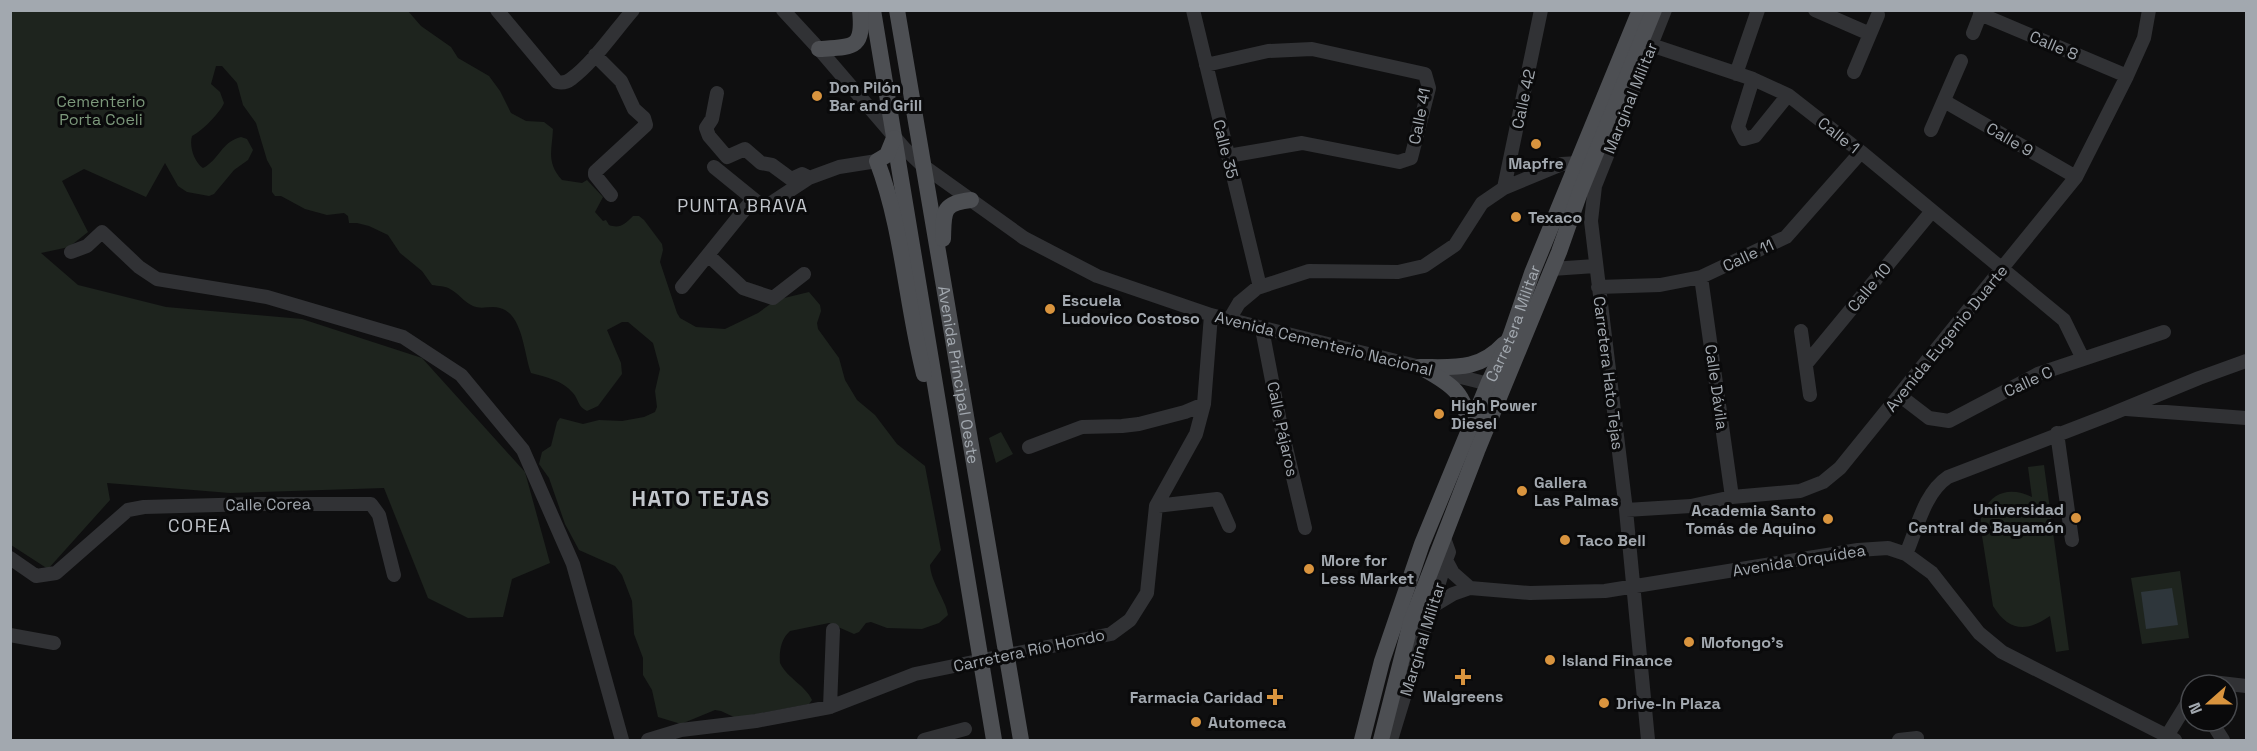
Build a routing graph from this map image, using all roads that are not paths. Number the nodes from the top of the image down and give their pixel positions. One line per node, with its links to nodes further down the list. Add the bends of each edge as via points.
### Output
1 (497, 10): 21 (street, via 557,82 570,80)
2 (633, 10): 21 (street)
3 (783, 10): 20 (street, Avenida Cementerio Nacional)
4 (860, 10): 20 (main road, via 860,38 852,45)
5 (873, 10): 32 (main road, Avenida Principal Oeste)
6 (897, 10): 37 (main road, Avenida Principal Oeste)
7 (1193, 10): 23 (street, Calle 35)
8 (1541, 10): 42 (street, Calle 42)
9 (1640, 10): 36 (main road, Carretera Militar)
10 (1654, 10): 51 (main road, Carretera Militar)
11 (1665, 10): 19 (street, Marginal Militar)
12 (1758, 10): 25 (street)
13 (1815, 10): 18 (street)
14 (2150, 10): 26 (street, Avenida Eugenio Duarte, via 2144,38)
15 (1981, 12): 17 (street); 26 (street, Calle 8)
16 (1878, 15): 18 (street)
17 (1972, 33)
18 (1870, 34): 24 (street)
19 (1651, 45): 25 (street, Calle 1); 41 (street, Marginal Militar)
20 (819, 49): 32 (street, Avenida Cementerio Nacional)
21 (595, 55): 43 (street, via 621,81 646,125 595,172)
22 (1960, 61): 30 (street)
23 (1206, 65): 34 (street, Calle 35); 34 (street, Calle 41, via 1268,51 1312,50 1425,74 1429,88 1411,158 1399,162 1302,143)
24 (1854, 72)
25 (1736, 74): 27 (street, Calle 1)
26 (2127, 76): 39 (street, Avenida Eugenio Duarte)
27 (1753, 79): 29 (street, Calle 1); 29 (street, via 1738,127 1744,139 1755,136)
28 (717, 93): 40 (street, via 712,119 706,128 727,157 745,149 790,179 802,174)
29 (1788, 95): 33 (street, Calle 1)
30 (1944, 101): 31 (street); 39 (street, Calle 9)
31 (1931, 130)
32 (894, 138): 35 (main road, via 887,155); 37 (street, Avenida Cementerio Nacional); 74 (main road, Avenida Principal Oeste)
33 (1861, 152): 46 (street, Calle 1); 53 (street, Calle 11, via 1786,237)
34 (1228, 156): 56 (street, Calle 35)
35 (877, 161): 40 (street, via 839,166); 74 (main road, via 893,208 917,349)
36 (1578, 163): 42 (street, via 1562,164); 63 (main road, Carretera Militar)
37 (922, 165): 45 (street, Avenida Cementerio Nacional); 54 (main road, Avenida Principal Oeste)
38 (714, 167): 44 (street)
39 (2076, 177): 50 (street, Avenida Eugenio Duarte)
40 (809, 178): 44 (street, via 768,205 762,206)
41 (1595, 186): 49 (street, Carretera Hato Tejas, via 1591,221)
42 (1504, 188): 56 (street, via 1482,203 1455,245 1424,266 1398,272 1309,271)
43 (611, 195)
44 (753, 199): 48 (street)
45 (971, 200): 54 (main road, via 950,206 943,216); 58 (street, Avenida Cementerio Nacional, via 1024,238 1097,276)
46 (1932, 211): 50 (street, Calle 1); 66 (street, Calle 10)
47 (71, 252): 102 (street, via 87,246 102,232 157,279 267,297 403,337 461,375 523,450 573,564)
48 (708, 255): 52 (street, via 743,288 773,298); 55 (street)
49 (1595, 266): 51 (street); 57 (street, Carretera Hato Tejas)
50 (2003, 268): 64 (street, Calle 1, via 2064,320); 70 (street, Avenida Eugenio Duarte)
51 (1552, 269): 68 (main road, Carretera Militar)
52 (804, 274)
53 (1701, 278): 57 (street, Calle 11, via 1660,285); 78 (street, Calle Dávila)
54 (942, 282): 95 (main road, Avenida Principal Oeste)
55 (682, 287)
56 (1260, 287): 59 (street, via 1239,303)
57 (1598, 287): 80 (street, Carretera Hato Tejas)
58 (1211, 315): 59 (street, Avenida Cementerio Nacional); 71 (street, Carretera Río Hondo)
59 (1229, 320): 60 (street, Avenida Cementerio Nacional)
60 (1262, 329): 67 (street, Avenida Cementerio Nacional); 82 (street, Calle Pájaros)
61 (1801, 331): 66 (street)
62 (2164, 332): 64 (street, Calle C)
63 (1510, 337): 67 (main road, via 1496,352 1476,364); 68 (main road, Carretera Militar)
64 (2083, 358): 70 (street, Calle C, via 2038,374 1949,421 1929,418)
65 (2247, 361): 72 (street)
66 (1806, 364): 69 (street)
67 (1420, 367): 68 (street, Avenida Cementerio Nacional); 75 (main road, via 1448,382 1461,397 1468,412)
68 (1496, 386): 75 (main road, Carretera Militar); 83 (main road, Carretera Militar)
69 (1810, 395)
70 (1899, 395): 78 (street, Avenida Eugenio Duarte, via 1840,468 1823,483 1800,491)
71 (1204, 404): 77 (street, via 1152,422 1082,427); 79 (street, Carretera Río Hondo, via 1196,434)
72 (2124, 408): 73 (street); 76 (street)
73 (2247, 418)
74 (940, 422): 96 (main road, Avenida Principal Oeste)
75 (1468, 430): 107 (main road, Carretera Militar, via 1397,613)
76 (2057, 434): 84 (street); 85 (street, via 1940,482 1931,494)
77 (1029, 447)
78 (1732, 496): 80 (street, Avenida Eugenio Duarte, via 1691,506)
79 (1156, 506): 81 (street, via 1217,499); 95 (street, Carretera Río Hondo, via 1147,593 1130,620 1111,634)
80 (1626, 510): 89 (street, Carretera Hato Tejas)
81 (1229, 526)
82 (1305, 528)
83 (1444, 538): 87 (street, Marginal Militar, via 1449,552); 108 (main road, Carretera Militar, via 1411,622)
84 (2072, 540)
85 (1906, 554): 89 (street, Avenida Orquídea, via 1888,548 1857,550); 101 (street, Avenida Orquídea, via 1932,573 1979,633 2002,652)
86 (10, 558): 88 (street, Calle Corea, via 36,576 56,573 128,510 144,507 370,504 379,515)
87 (1446, 560): 90 (street, via 1453,573); 91 (street, Marginal Militar)
88 (394, 575)
89 (1635, 586): 90 (street, Avenida Orquídea, via 1530,593); 110 (street, Carretera Hato Tejas)
90 (1470, 588): 91 (street)
91 (1433, 606): 109 (street, Marginal Militar)
92 (833, 630): 97 (street)
93 (10, 635): 94 (street)
94 (54, 643)
95 (1006, 656): 96 (street, Carretera Río Hondo); 106 (main road, Avenida Principal Oeste)
96 (981, 661): 97 (street, Carretera Río Hondo, via 915,674); 105 (main road, Avenida Principal Oeste)
97 (830, 707): 103 (street, Carretera Río Hondo, via 681,730)
98 (2179, 722): 101 (street)
99 (965, 729): 104 (street)
100 (1917, 738): 111 (street)
101 (2171, 738)
102 (622, 741)
103 (648, 741)
104 (924, 741)
105 (994, 741)
106 (1021, 741)
107 (1362, 741)
108 (1381, 741)
109 (1391, 741)
110 (1648, 741)
111 (1899, 741)

